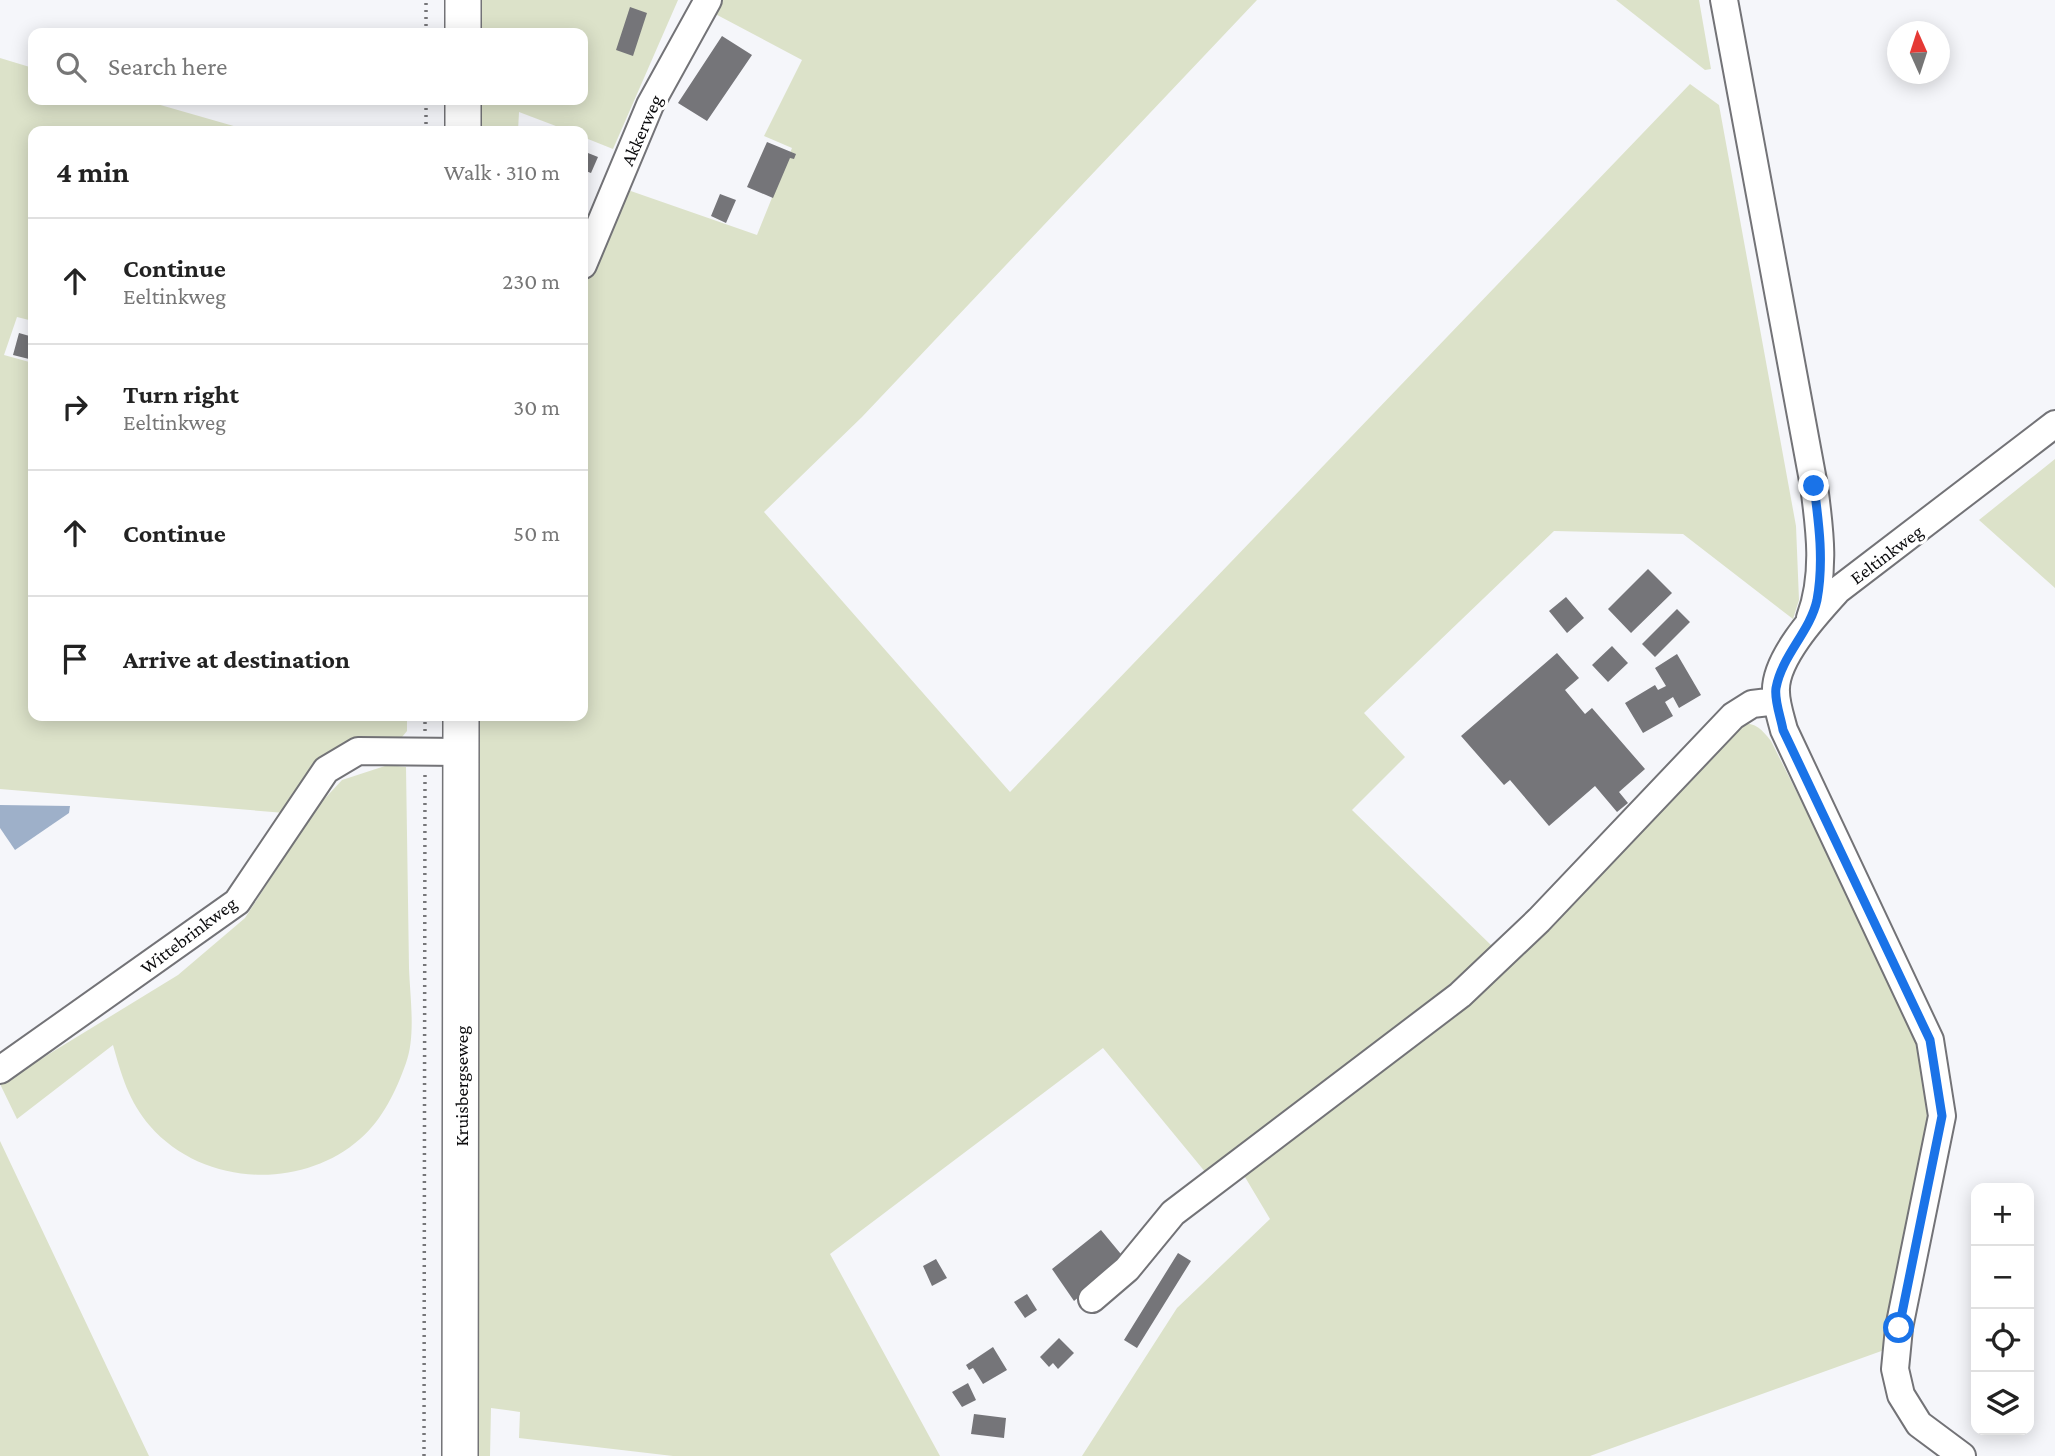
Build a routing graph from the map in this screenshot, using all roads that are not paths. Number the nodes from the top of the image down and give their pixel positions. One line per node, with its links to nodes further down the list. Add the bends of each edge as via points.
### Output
1 (463, 0): 4 (main road)
2 (708, 0): 7 (street, Akkerweg, via 650,106)
3 (1724, 0): 9 (street, via 1814,486 1821,549 1816,601)
4 (463, 28)
5 (463, 105): 6 (main road)
6 (463, 126)
7 (588, 253)
8 (2055, 424): 9 (street, Eeltinkweg, via 1838,590)
9 (1809, 622): 10 (street, Eeltinkweg, via 1782,667 1775,690)
10 (1777, 701): 14 (street, via 1752,704 1734,716 1539,920 1460,995 1173,1213 1126,1269); 16 (street, Eeltinkweg, via 1783,730 1930,1040 1942,1116 1899,1328 1895,1369 1901,1395 1919,1424)
11 (461, 721): 12 (main road, Kruisbergseweg)
12 (461, 752): 13 (street, Wittebrinkweg, via 358,751 326,770 237,902); 15 (main road, Kruisbergseweg)
13 (0, 1070)
14 (1092, 1299)
15 (460, 1456)
16 (1962, 1456)

